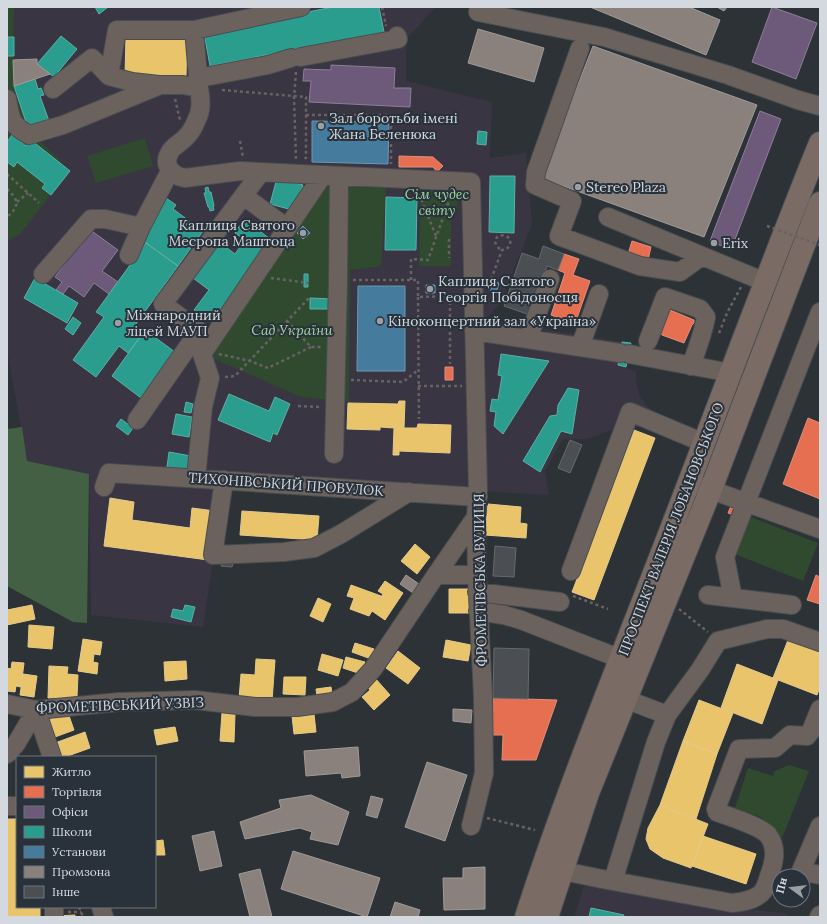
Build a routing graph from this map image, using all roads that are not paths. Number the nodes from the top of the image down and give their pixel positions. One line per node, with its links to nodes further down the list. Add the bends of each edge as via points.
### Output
1 (302, 7): 3 (street)
2 (478, 12): 11 (street, via 604,37)
3 (194, 30): 6 (street, via 117,30); 7 (street)
4 (392, 34): 7 (street, via 398,40 296,57)
5 (580, 48): 23 (street, via 536,172 535,185 572,202 560,236 640,266 680,272)
6 (109, 76): 8 (street, via 92,58); 9 (street)
7 (199, 83): 9 (street); 13 (street, via 202,103 197,120 186,137 170,151 167,162)
8 (53, 89)
9 (166, 89): 10 (street, via 29,135 17,128 10,119)
10 (7, 99)
11 (820, 106)
12 (820, 143): 16 (main road, ПРОСПЕКТ ВАЛЕРІЯ ЛОБАНОВСЬКОГО)
13 (170, 171): 14 (street, ФРОМЕТІВСЬКА ВУЛИЦЯ, via 178,177 185,178); 20 (street)
14 (261, 172): 15 (street, ФРОМЕТІВСЬКА ВУЛИЦЯ); 17 (street)
15 (331, 176): 21 (street); 29 (street, ФРОМЕТІВСЬКА ВУЛИЦЯ, via 471,182); 37 (street, via 338,280)
16 (813, 178): 25 (main road, ПРОСПЕКТ ВАЛЕРІЯ ЛОБАНОВСЬКОГО)
17 (244, 196): 21 (street); 35 (street, via 163,304 199,331)
18 (820, 203): 42 (main road, ПРОСПЕКТ ВАЛЕРІЯ ЛОБАНОВСЬКОГО)
19 (608, 216): 23 (street)
20 (141, 226): 22 (street); 24 (street, via 91,219)
21 (287, 228): 38 (street, via 202,354 210,378 203,407)
22 (129, 255)
23 (702, 256): 25 (street)
24 (43, 274)
25 (756, 278): 34 (main road, ПРОСПЕКТ ВАЛЕРІЯ ЛОБАНОВСЬКОГО)
26 (550, 279): 30 (street)
27 (600, 294): 32 (street)
28 (820, 314): 45 (street)
29 (474, 331): 30 (street); 44 (street, ФРОМЕТІВСЬКА ВУЛИЦЯ)
30 (528, 339): 32 (street)
31 (648, 341): 33 (street, via 665,297 700,310 706,317 701,341)
32 (580, 347): 33 (street)
33 (691, 366): 34 (street)
34 (731, 373): 36 (main road, ПРОСПЕКТ ВАЛЕРІЯ ЛОБАНОВСЬКОГО)
35 (137, 420)
36 (704, 443): 40 (main road, ПРОСПЕКТ ВАЛЕРІЯ ЛОБАНОВСЬКОГО); 48 (street, via 630,412)
37 (334, 454)
38 (196, 478): 39 (street, ТИХОНІВСЬКИЙ ПРОВУЛОК); 41 (street, ТИХОНІВСЬКИЙ ПРОВУЛОК, via 109,473)
39 (224, 480): 43 (street, ТИХОНІВСЬКИЙ ПРОВУЛОК); 43 (street, via 213,555 314,548)
40 (689, 482): 42 (street); 57 (main road, ПРОСПЕКТ ВАЛЕРІЯ ЛОБАНОВСЬКОГО)
41 (104, 487)
42 (711, 489): 45 (street); 58 (main road, ПРОСПЕКТ ВАЛЕРІЯ ЛОБАНОВСЬКОГО)
43 (409, 492): 44 (street, ТИХОНІВСЬКИЙ ПРОВУЛОК)
44 (478, 497): 46 (street, ФРОМЕТІВСЬКА ВУЛИЦЯ)
45 (746, 502): 47 (street); 52 (street, via 725,557)
46 (476, 517): 49 (street, ФРОМЕТІВСЬКИЙ УЗВІЗ); 50 (street, ФРОМЕТІВСЬКА ВУЛИЦЯ)
47 (820, 529)
48 (571, 571)
49 (436, 575): 50 (street); 61 (street, ФРОМЕТІВСЬКИЙ УЗВІЗ, via 373,669 352,692 333,702 297,707 255,707 195,700 119,702)
50 (477, 583): 53 (street); 55 (street, ФРОМЕТІВСЬКА ВУЛИЦЯ)
51 (708, 595): 52 (street)
52 (733, 598): 54 (street)
53 (565, 599)
54 (792, 605)
55 (478, 611): 57 (street, via 522,620); 65 (street, ФРОМЕТІВСЬКА ВУЛИЦЯ, via 484,773)
56 (820, 642): 62 (street, via 783,629 767,628 718,641)
57 (621, 659): 70 (main road, ПРОСПЕКТ ВАЛЕРІЯ ЛОБАНОВСЬКОГО, via 569,792)
58 (625, 699): 62 (street); 67 (main road, ПРОСПЕКТ ВАЛЕРІЯ ЛОБАНОВСЬКОГО, via 588,793)
59 (7, 704): 61 (street, ФРОМЕТІВСЬКИЙ УЗВІЗ)
60 (820, 709): 69 (street, via 807,736 790,735 775,748 739,749 716,809 758,828 768,835 772,843 774,861 765,888 759,895 747,901 732,903)
61 (36, 710): 63 (street, via 16,744); 64 (street)
62 (667, 715): 69 (street, via 656,742)
63 (7, 754)
64 (52, 756)
65 (472, 820)
66 (820, 826): 68 (street, via 801,871)
67 (562, 870): 69 (street); 71 (main road, ПРОСПЕКТ ВАЛЕРІЯ ЛОБАНОВСЬКОГО)
68 (820, 875)
69 (613, 881)
70 (526, 917)
71 (547, 917)

